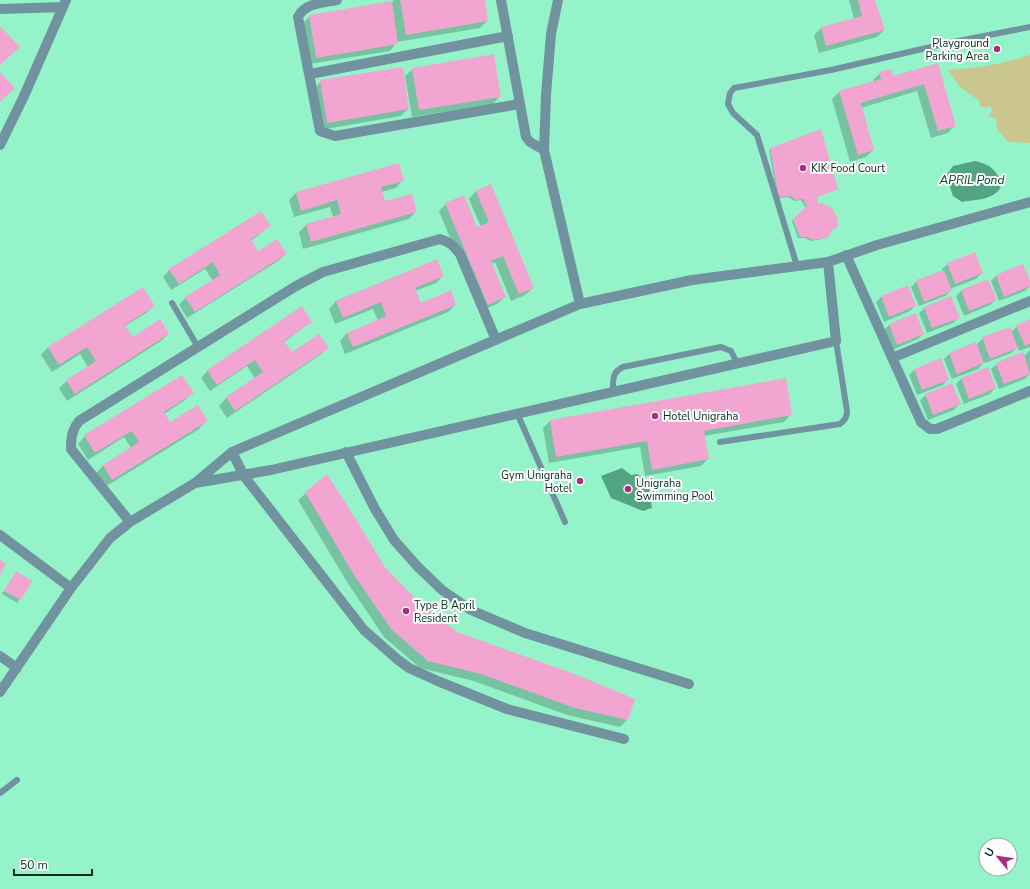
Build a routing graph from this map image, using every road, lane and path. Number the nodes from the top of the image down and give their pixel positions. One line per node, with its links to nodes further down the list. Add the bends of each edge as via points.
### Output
1 (337, 0): 8 (street, via 306,7 298,17)
2 (501, 0): 7 (street)
3 (558, 0): 11 (street, via 551,34)
4 (65, 4): 5 (street); 10 (street)
5 (0, 9)
6 (1030, 27): 15 (lane, via 734,88 728,104 733,113 757,135)
7 (508, 36): 8 (street); 9 (street)
8 (310, 74): 9 (street, via 320,131 335,136)
9 (519, 104): 11 (street, via 526,137)
10 (0, 145)
11 (544, 150): 18 (street)
12 (1030, 202): 13 (street)
13 (846, 255): 14 (street); 22 (street)
14 (828, 262): 15 (street); 20 (street)
15 (796, 266): 18 (street, via 692,280)
16 (1030, 301): 22 (street)
17 (172, 303): 21 (lane)
18 (580, 304): 19 (street)
19 (496, 340): 21 (street, via 460,254 454,245 440,240 323,272); 28 (street)
20 (836, 341): 23 (street); 27 (lane, via 847,411 847,416 840,424)
21 (198, 347): 32 (street, via 79,421 74,428 71,449)
22 (892, 358): 25 (street, via 921,422 930,428 937,429)
23 (737, 363): 24 (street); 24 (lane, via 731,351 721,347 623,367 615,372)
24 (613, 391): 26 (street)
25 (1030, 391)
26 (517, 413): 29 (street); 33 (lane)
27 (720, 442)
28 (232, 452): 30 (street); 31 (street)
29 (346, 452): 30 (street); 38 (street, via 394,540 442,590 471,610 525,633)
30 (244, 476): 31 (street); 40 (street, via 364,630 397,660 440,682 507,709)
31 (195, 483): 32 (street)
32 (130, 522): 35 (street, via 110,538)
33 (565, 522)
34 (0, 535): 35 (street)
35 (71, 588): 37 (street)
36 (0, 656): 37 (street)
37 (17, 668): 39 (street)
38 (689, 684)
39 (0, 692)
40 (624, 739)
41 (17, 780): 42 (lane)
42 (0, 793)

